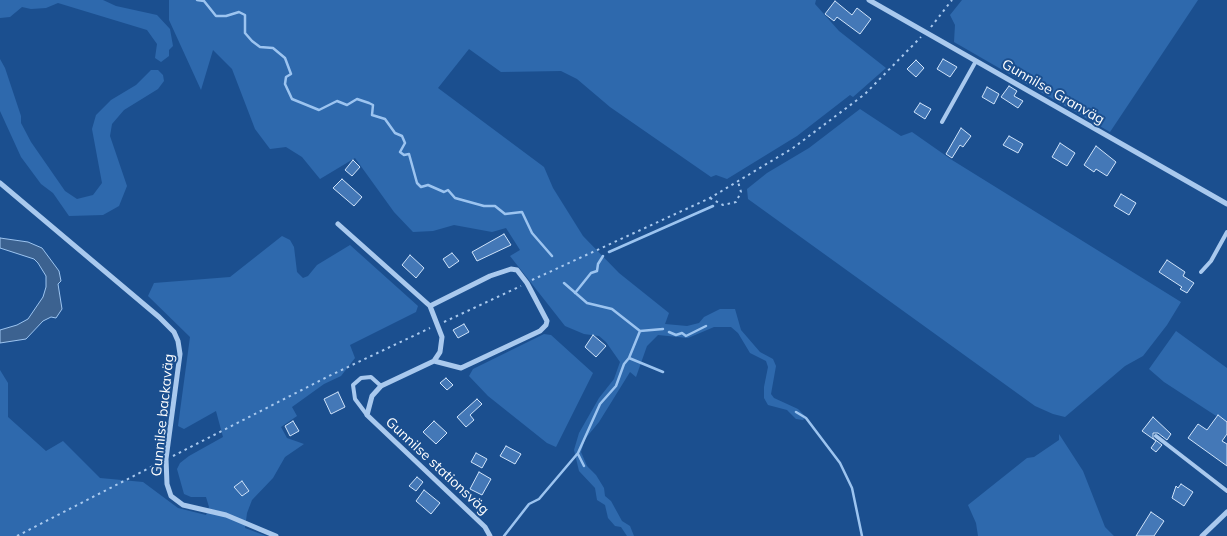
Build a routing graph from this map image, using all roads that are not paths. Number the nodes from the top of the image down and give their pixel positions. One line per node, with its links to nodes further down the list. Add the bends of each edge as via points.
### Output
1 (869, 0): 2 (street, Gunnilse Granväg)
2 (976, 61): 3 (lane); 5 (street, Gunnilse Granväg)
3 (942, 122)
4 (0, 183): 16 (street, Gunnilse backaväg, via 174,332 181,348 166,459 167,484 175,501 226,515)
5 (1227, 204)
6 (338, 224): 9 (street)
7 (1227, 232): 8 (lane, via 1211,262)
8 (1200, 272)
9 (430, 306): 10 (street, via 442,343); 10 (street, via 511,269 517,270 527,283 547,321 544,328 461,368)
10 (434, 361): 11 (street)
11 (381, 386): 12 (street, Gunnilse stationsväg, via 372,396); 12 (lane, via 372,377 361,378 353,385 353,395)
12 (367, 415): 17 (street, Gunnilse stationsväg, via 485,527)
13 (1156, 436): 14 (lane)
14 (1227, 491)
15 (1227, 512): 18 (street)
16 (276, 536)
17 (490, 536)
18 (1202, 536)

